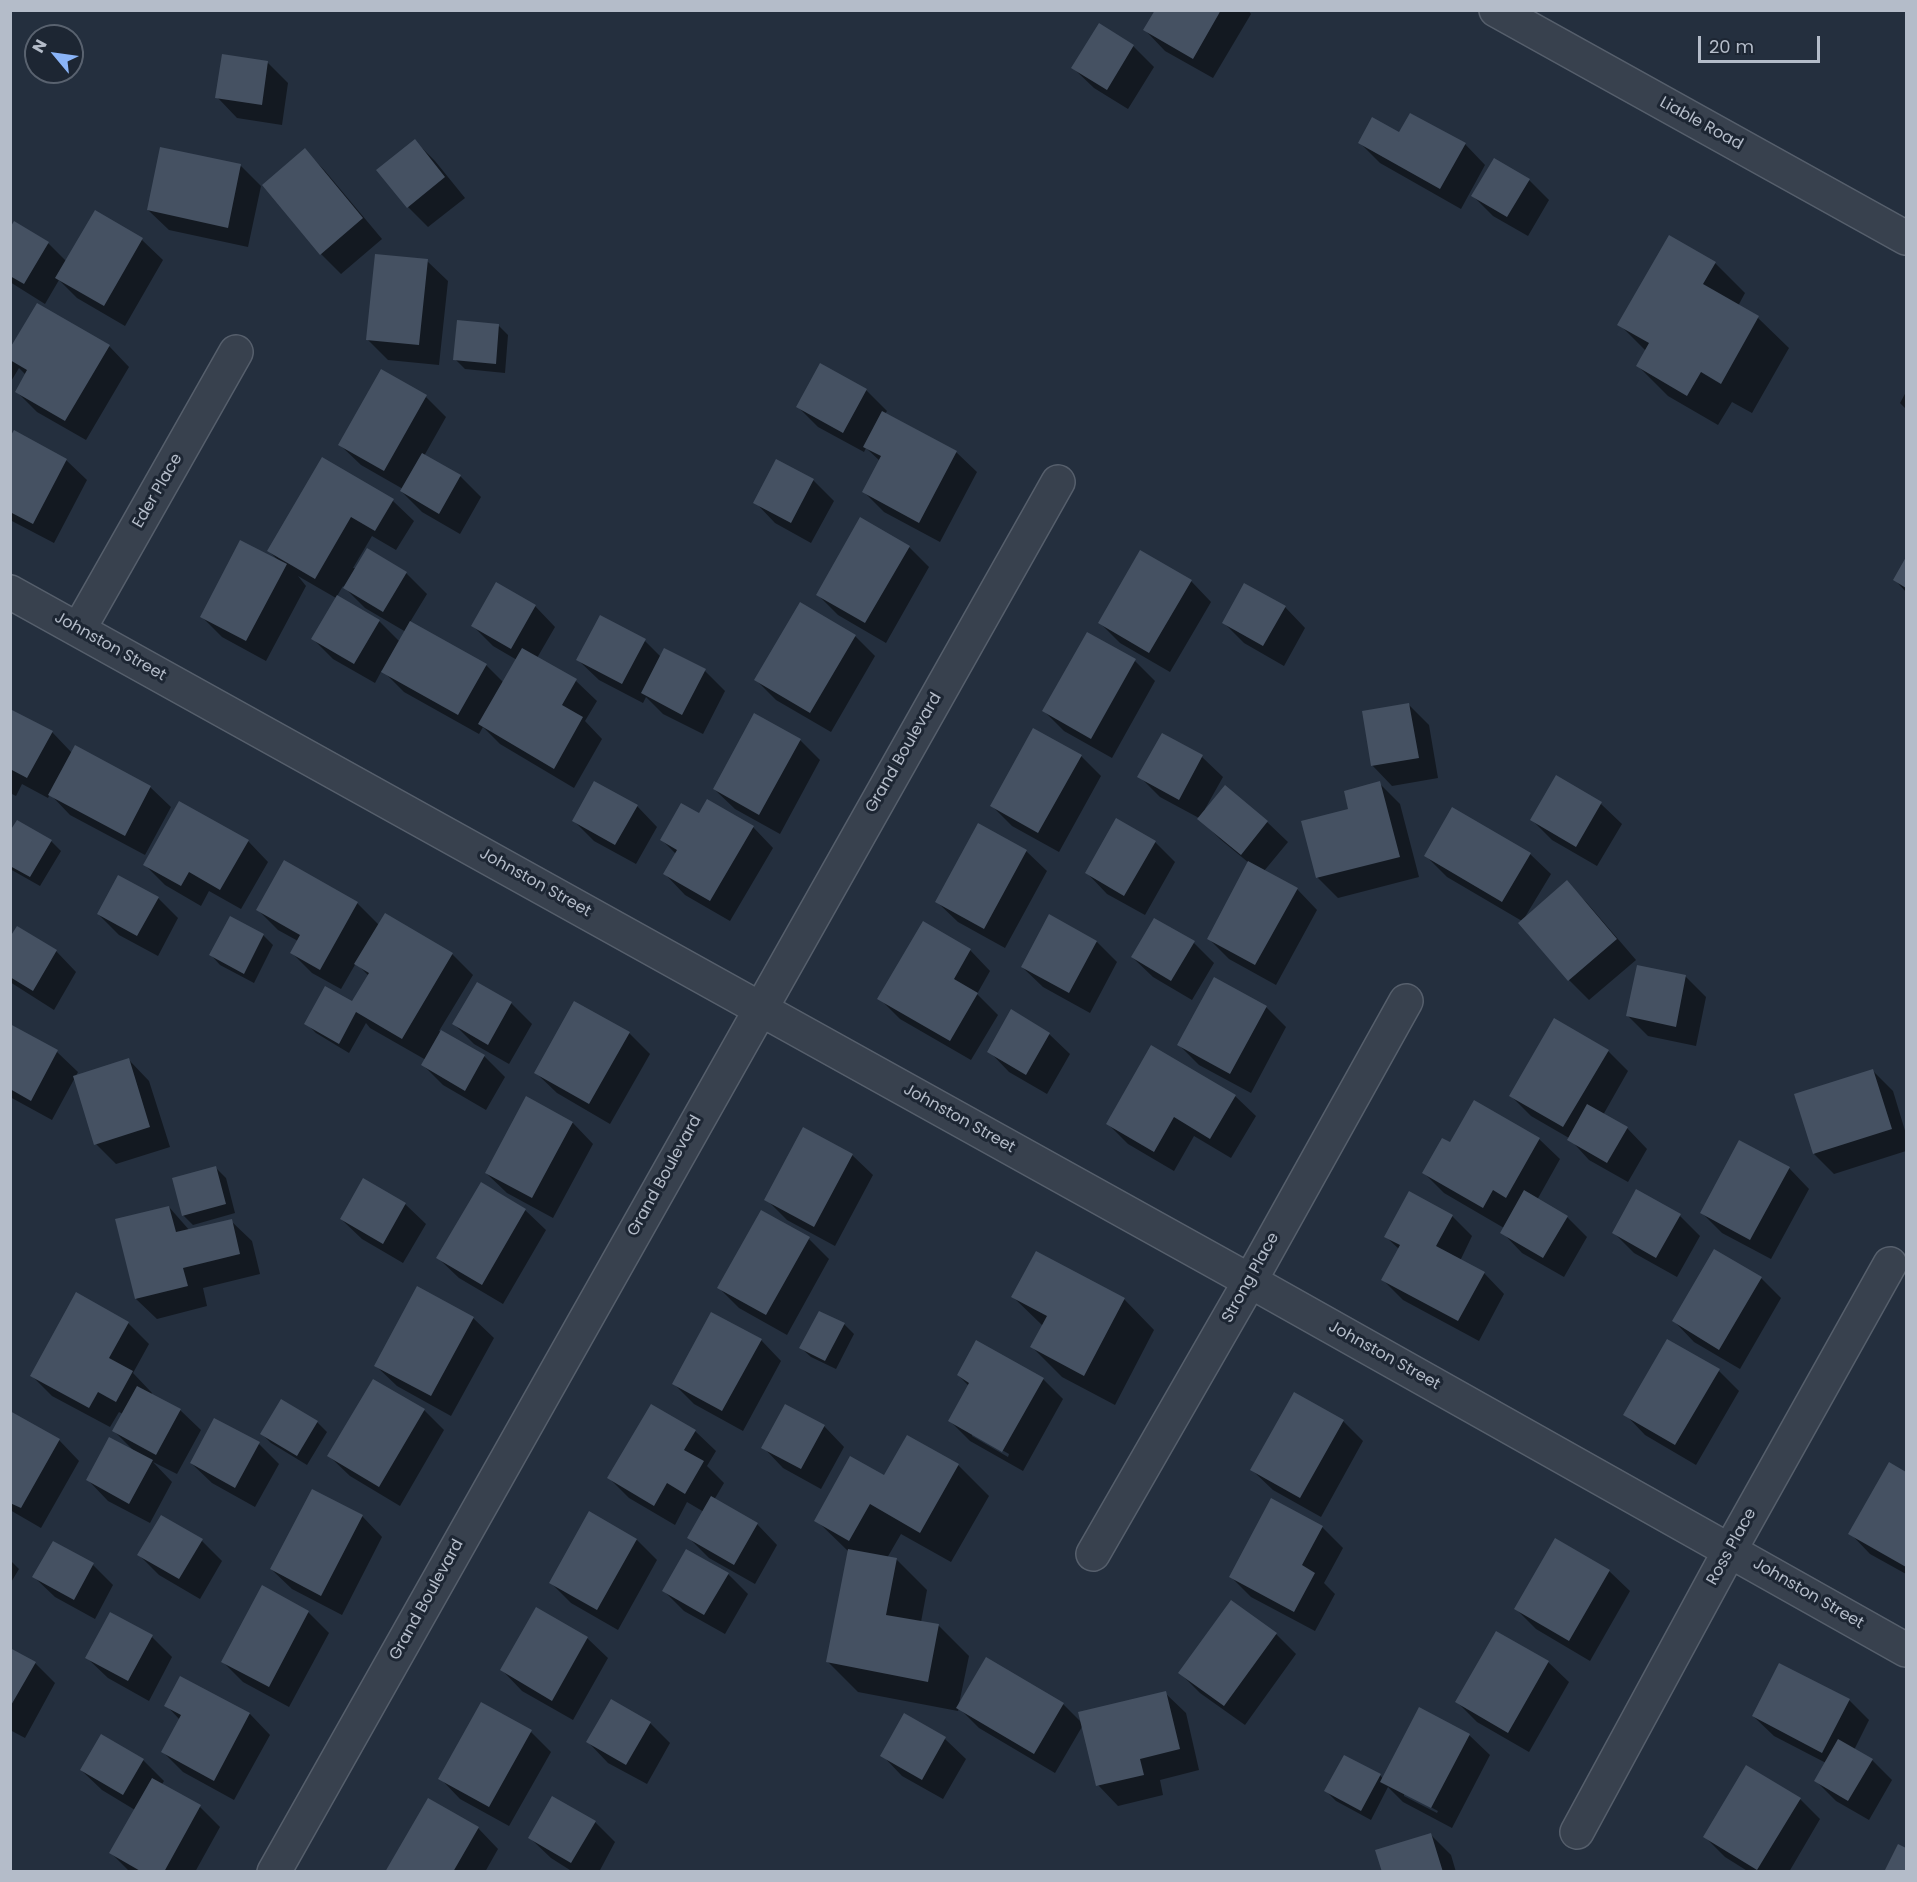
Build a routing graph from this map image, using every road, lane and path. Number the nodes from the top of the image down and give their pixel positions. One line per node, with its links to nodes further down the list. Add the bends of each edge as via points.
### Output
1 (1496, 10): 2 (street, Liable Road)
2 (1906, 238)
3 (236, 352): 6 (street, Eder Place)
4 (1058, 482): 8 (street, Grand Boulevard)
5 (10, 592): 6 (street, Johnston Street)
6 (79, 629): 8 (street, Johnston Street)
7 (1406, 1001): 10 (street, Strong Place)
8 (760, 1008): 10 (street, Johnston Street); 15 (street, Grand Boulevard)
9 (1890, 1264): 11 (street, Ross Place)
10 (1250, 1281): 11 (street, Johnston Street); 12 (street, Strong Place)
11 (1730, 1550): 13 (street, Johnston Street); 14 (street, Ross Place)
12 (1093, 1554)
13 (1906, 1650)
14 (1576, 1832)
15 (274, 1872)

